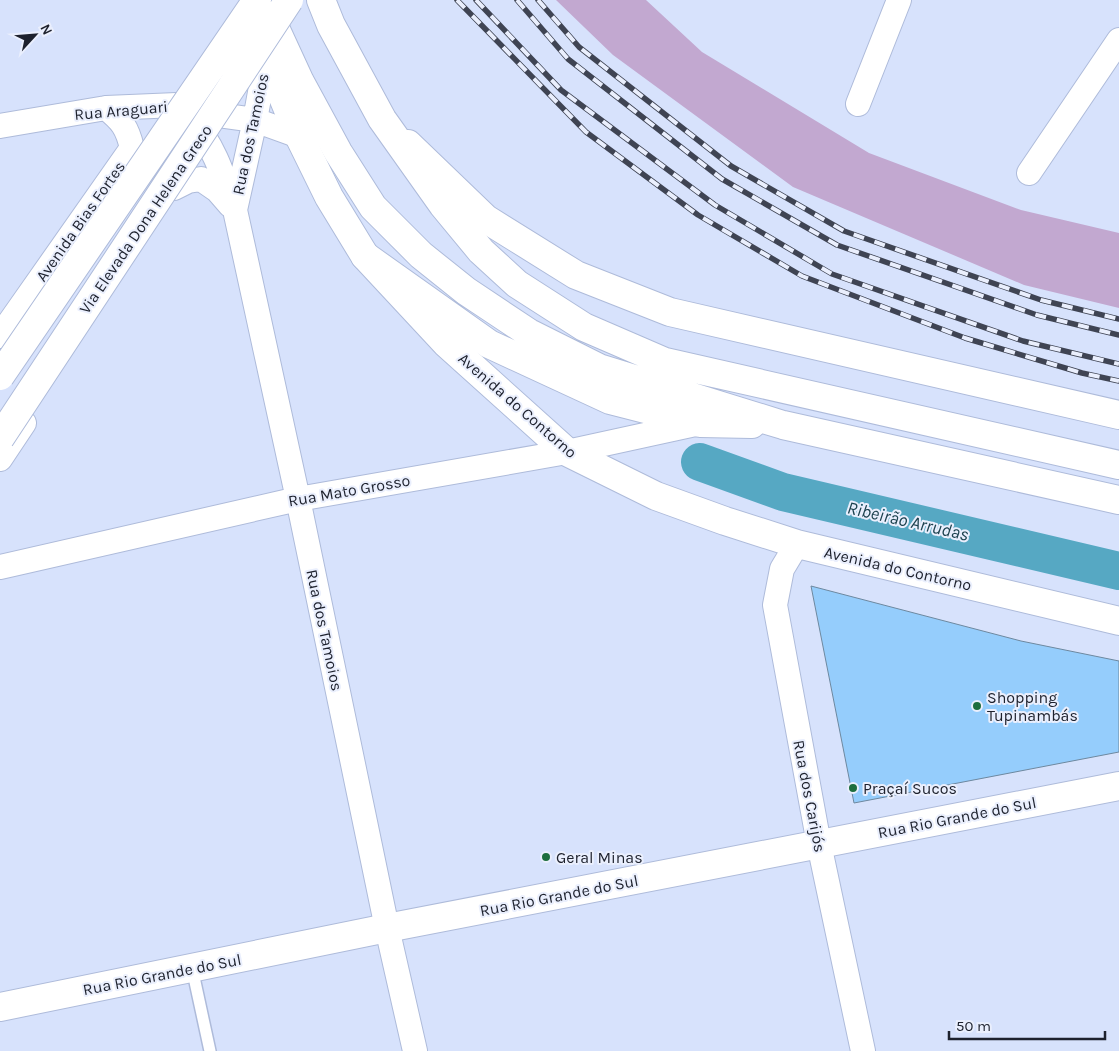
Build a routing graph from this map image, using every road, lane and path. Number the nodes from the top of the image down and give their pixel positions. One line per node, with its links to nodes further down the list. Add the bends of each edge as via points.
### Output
1 (244, 0): 8 (main road, Avenida do Contorno)
2 (257, 0): 22 (main road, Via Elevada Dona Helena Greco, bridge)
3 (262, 0): 25 (main road, via 300,82 338,152 373,207 420,255 515,323 599,368)
4 (289, 0): 26 (main road, Via Elevada Dona Helena Greco, bridge)
5 (321, 0): 12 (main road, via 331,25)
6 (899, 0): 9 (street)
7 (1119, 40): 17 (street)
8 (266, 59): 13 (street, Rua dos Tamoios); 15 (main road, Avenida do Contorno)
9 (858, 104)
10 (177, 106): 11 (street, Rua Araguari); 13 (street, Rua Araguari); 19 (street, Rua dos Tamoios, via 209,145)
11 (106, 108): 14 (street, Rua Araguari); 16 (street, Avenida Bias Fortes, via 122,120)
12 (382, 119): 23 (main road, via 486,219 576,275 670,312); 29 (main road, via 443,205 481,250 517,284 584,327 665,362)
13 (255, 120): 15 (street, Rua Araguari); 19 (street, Rua dos Tamoios)
14 (0, 126)
15 (299, 136): 20 (main road, Avenida do Contorno, via 329,197)
16 (132, 148): 18 (street, via 156,152 166,159); 21 (street, Avenida Bias Fortes)
17 (1028, 173)
18 (174, 188): 19 (street, Rua dos Tamoios, via 201,178); 28 (street)
19 (235, 210): 30 (street, Rua dos Tamoios)
20 (365, 256): 24 (main road, via 488,344 610,400); 27 (main road, Avenida do Contorno, via 446,343)
21 (0, 336)
22 (0, 376)
23 (1119, 415)
24 (700, 423): 25 (main road); 27 (street, Rua Mato Grosso)
25 (783, 425): 31 (main road)
26 (0, 438)
27 (567, 452): 30 (street, Rua Mato Grosso); 32 (main road, Avenida do Contorno, via 656,496)
28 (0, 460)
29 (1119, 465)
30 (298, 499): 33 (street, Rua Mato Grosso); 37 (street, Rua dos Tamoios)
31 (1119, 500)
32 (797, 544): 34 (main road, Avenida do Contorno); 36 (street, Rua dos Carijós, via 782,569 774,605)
33 (0, 567)
34 (1119, 621)
35 (1119, 786): 36 (main road, Rua Rio Grande do Sul)
36 (819, 844): 37 (main road, Rua Rio Grande do Sul); 42 (street, Rua dos Carijós)
37 (386, 928): 38 (main road, Rua Rio Grande do Sul); 41 (street, Rua dos Tamoios)
38 (192, 968): 39 (main road, Rua Rio Grande do Sul); 40 (lane)
39 (0, 1007)
40 (210, 1051)
41 (415, 1051)
42 (863, 1051)

